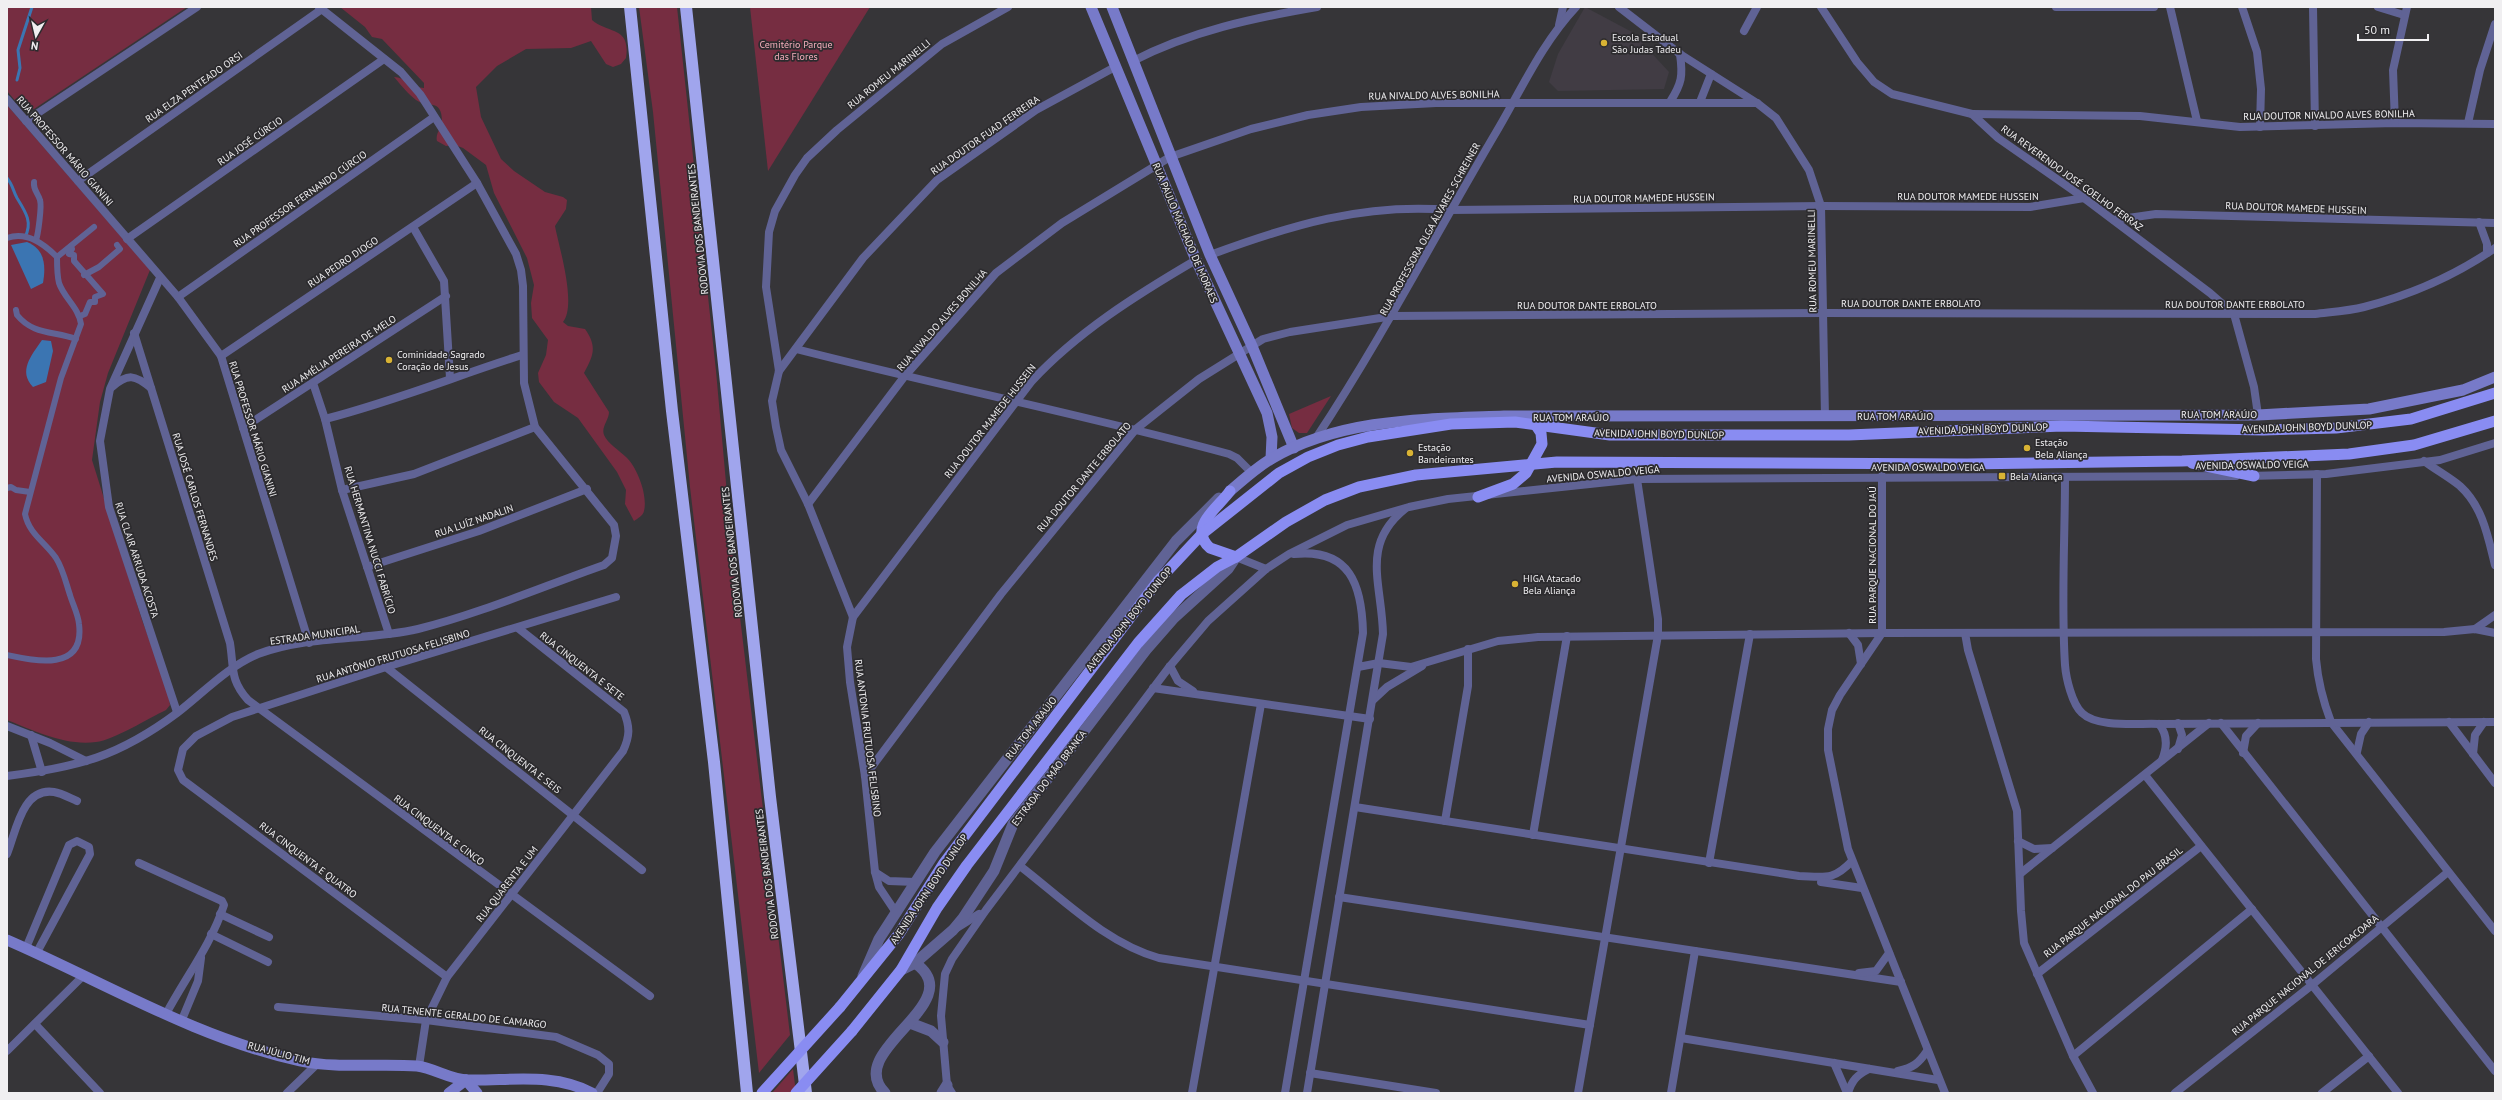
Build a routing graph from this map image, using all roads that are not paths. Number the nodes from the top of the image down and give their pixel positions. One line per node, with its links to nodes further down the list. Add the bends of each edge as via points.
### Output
1 (197, 7): 38 (street)
2 (630, 7): 271 (highway, via 672,411 714,762)
3 (686, 7): 274 (highway, RODOVIA DOS BANDEIRANTES, via 769,789)
4 (1008, 7): 84 (street, RUA ROMEU MARINELLI, via 942,44 837,130 808,158 795,175 775,211 766,254 766,287)
5 (1091, 7): 29 (main road, RUA PAULO MACHADO DE MORAES)
6 (1112, 7): 28 (main road, RUA PAULO MACHADO DE MORAES)
7 (1317, 7): 28 (street, via 1236,22 1180,40)
8 (1563, 7): 24 (street, RUA PROFESSORA OLGA ÁLVARES SCHREINER)
9 (1619, 7): 26 (street, RUA ROMEU MARINELLI)
10 (1757, 7): 25 (street)
11 (1821, 7): 36 (street, RUA REVERENDO JOSÉ COELHO FERRAZ, via 1857,62 1874,82 1892,94)
12 (2056, 7): 21 (street)
13 (2154, 7): 21 (street)
14 (2170, 7): 39 (street)
15 (2242, 7): 44 (street, via 2257,52 2261,90)
16 (2313, 7): 43 (street)
17 (2378, 7): 22 (street)
18 (2407, 7): 22 (street)
19 (321, 8): 27 (street); 47 (street, RUA ELZA PENTEADO ORSI)
20 (1572, 8): 24 (street, RUA PROFESSORA OLGA ÁLVARES SCHREINER)
21 (2143, 8)
22 (2404, 15): 40 (street, via 2394,70)
23 (2495, 24): 41 (street, via 2482,63)
24 (1559, 28): 34 (street, RUA PROFESSORA OLGA ÁLVARES SCHREINER)
25 (1744, 31)
26 (1680, 54): 30 (street, RUA ROMEU MARINELLI); 32 (street, via 1680,86)
27 (384, 59): 37 (street, via 401,72 420,94); 59 (street, RUA JOSÉ CÚRCIO)
28 (1133, 61): 45 (main road, RUA PAULO MACHADO DE MORAES)
29 (1115, 67): 46 (main road, RUA PAULO MACHADO DE MORAES); 80 (street, RUA DOUTOR FUAD FERREIRA, via 1036,110 937,180 863,258)
30 (1711, 74): 33 (street); 35 (street, RUA ROMEU MARINELLI)
31 (7, 99): 38 (street, RUA PROFESSOR MÁRIO GIANINI)
32 (1670, 102): 33 (street, RUA NIVALDO ALVES BONILHA); 34 (street, RUA NIVALDO ALVES BONILHA)
33 (1700, 102): 35 (street, RUA NIVALDO ALVES BONILHA)
34 (1513, 103): 45 (street, RUA NIVALDO ALVES BONILHA, via 1436,103 1361,107 1308,115 1251,129); 52 (street, RUA PROFESSORA OLGA ÁLVARES SCHREINER)
35 (1757, 103): 51 (street, RUA ROMEU MARINELLI, via 1776,118 1791,139 1809,170)
36 (1972, 114): 39 (street, RUA DOUTOR NIVALDO ALVES BONILHA, via 2140,116); 50 (street, RUA REVERENDO JOSÉ COELHO FERRAZ, via 1998,138)
37 (434, 117): 49 (street); 71 (street, RUA PROFESSOR FERNANDO CÚRCIO)
38 (26, 121): 47 (street, RUA PROFESSOR MÁRIO GIANINI)
39 (2197, 121): 44 (street, RUA DOUTOR NIVALDO ALVES BONILHA)
40 (2395, 123): 41 (street, RUA DOUTOR NIVALDO ALVES BONILHA); 43 (street, RUA DOUTOR NIVALDO ALVES BONILHA)
41 (2468, 123): 42 (street, RUA DOUTOR NIVALDO ALVES BONILHA)
42 (2495, 124)
43 (2315, 126): 44 (street, RUA DOUTOR NIVALDO ALVES BONILHA)
44 (2260, 127)
45 (1170, 157): 46 (street, RUA NIVALDO ALVES BONILHA); 65 (main road, RUA PAULO MACHADO DE MORAES)
46 (1156, 164): 67 (main road, RUA PAULO MACHADO DE MORAES); 85 (street, RUA NIVALDO ALVES BONILHA, via 1062,223 996,273)
47 (78, 181): 59 (street, RUA PROFESSOR MÁRIO GIANINI)
48 (34, 182): 60 (street, via 41,205)
49 (477, 184): 57 (street, RUA PEDRO DIOGO); 83 (street, via 516,254 521,270 524,307)
50 (2084, 198): 51 (street, RUA DOUTOR MAMEDE HUSSEIN, via 2030,207); 53 (street, RUA REVERENDO JOSÉ COELHO FERRAZ)
51 (1821, 206): 52 (street, RUA DOUTOR MAMEDE HUSSEIN); 73 (street, RUA ROMEU MARINELLI)
52 (1450, 210): 65 (street, RUA DOUTOR MAMEDE HUSSEIN, via 1412,207 1321,219 1273,232); 76 (street, RUA PROFESSORA OLGA ÁLVARES SCHREINER)
53 (2114, 220): 54 (street, RUA DOUTOR MAMEDE HUSSEIN, via 2156,214); 74 (street, RUA REVERENDO JOSÉ COELHO FERRAZ)
54 (2479, 222): 55 (street, RUA DOUTOR MAMEDE HUSSEIN); 64 (street, via 2487,244)
55 (2495, 223)
56 (94, 227): 61 (street)
57 (413, 227): 70 (street, via 444,281); 82 (street, RUA PEDRO DIOGO)
58 (7, 238): 60 (street, via 20,235)
59 (127, 239): 69 (street, RUA PROFESSOR MÁRIO GIANINI)
60 (36, 240): 66 (street)
61 (71, 246): 66 (street); 68 (street, via 69,254 74,255 74,261)
62 (116, 246): 68 (street, via 120,249 99,267)
63 (2495, 248): 64 (street, RUA DOUTOR DANTE ERBOLATO)
64 (2487, 253): 74 (street, RUA DOUTOR DANTE ERBOLATO, via 2453,274 2363,307 2315,314)
65 (1210, 255): 79 (main road, RUA PAULO MACHADO DE MORAES)
66 (57, 257): 75 (street, via 58,282)
67 (1196, 260): 81 (main road, RUA PAULO MACHADO DE MORAES); 92 (street, RUA DOUTOR MAMEDE HUSSEIN, via 1153,286 1055,357 1030,382)
68 (84, 275): 75 (street, via 102,294 95,297 95,302 90,302 85,314)
69 (160, 278): 71 (street, RUA PROFESSOR MÁRIO GIANINI); 77 (street, RUA CLAIR ARRUDA ACOSTA)
70 (446, 296): 87 (street); 88 (street, RUA AMÉLIA PEREIRA DE MELO)
71 (178, 297): 82 (street, RUA PROFESSOR MÁRIO GIANINI)
72 (16, 310): 78 (street, via 17,316 30,328 42,333 50,332)
73 (1823, 313): 74 (street, RUA DOUTOR DANTE ERBOLATO); 76 (street, RUA DOUTOR DANTE ERBOLATO); 95 (street, RUA ROMEU MARINELLI)
74 (2234, 314): 93 (street, via 2254,386)
75 (80, 316): 78 (street)
76 (1392, 316): 79 (street, RUA DOUTOR DANTE ERBOLATO, via 1290,332); 105 (street, RUA PROFESSORA OLGA ÁLVARES SCHREINER)
77 (134, 333): 89 (street, RUA JOSÉ CARLOS FERNANDES); 90 (street, RUA CLAIR ARRUDA ACOSTA)
78 (76, 339): 122 (street, via 61,378)
79 (1252, 346): 81 (street, RUA DOUTOR DANTE ERBOLATO); 107 (main road, RUA PAULO MACHADO DE MORAES)
80 (796, 349): 84 (street, RUA DOUTOR FUAD FERREIRA); 85 (street)
81 (1239, 355): 104 (street, RUA DOUTOR DANTE ERBOLATO, via 1199,379); 108 (main road, RUA PAULO MACHADO DE MORAES, via 1269,420 1272,438)
82 (221, 356): 102 (street, RUA PROFESSOR MÁRIO GIANINI)
83 (522, 356): 87 (street); 101 (street, via 524,383)
84 (779, 371): 124 (street, via 772,401 776,427 782,450)
85 (904, 377): 92 (street); 124 (street, RUA NIVALDO ALVES BONILHA)
86 (2495, 377): 93 (main road, RUA TOM ARAÚJO, via 2463,390 2369,409)
87 (450, 378): 96 (street, via 372,407)
88 (313, 383): 96 (street, RUA HERMANTINA NUCCI FABRÍCIO); 102 (street, RUA AMÉLIA PEREIRA DE MELO)
89 (151, 388): 90 (street, via 139,378 131,377 122,378); 154 (street, RUA JOSÉ CARLOS FERNANDES, via 230,643)
90 (110, 389): 162 (street, RUA CLAIR ARRUDA ACOSTA, via 100,441 109,507)
91 (2495, 393): 100 (main road, AVENIDA JOHN BOYD DUNLOP, via 2411,419 2336,428 2189,430 2102,425 1849,435 1610,435)
92 (1016, 402): 104 (street); 134 (street, RUA DOUTOR MAMEDE HUSSEIN)
93 (2258, 415): 95 (main road, RUA TOM ARAÚJO, via 2139,413)
94 (1504, 416): 95 (main road, RUA TOM ARAÚJO); 97 (main road, RUA TOM ARAÚJO); 99 (main road)
95 (1825, 417)
96 (325, 419): 120 (street, RUA HERMANTINA NUCCI FABRÍCIO)
97 (1438, 419): 103 (main road); 105 (main road, RUA TOM ARAÚJO, via 1351,428)
98 (2495, 421): 109 (main road, AVENIDA JOHN BOYD DUNLOP, via 2414,445 2349,454)
99 (1515, 422): 100 (main road, AVENIDA JOHN BOYD DUNLOP); 103 (main road, AVENIDA JOHN BOYD DUNLOP, via 1451,424)
100 (1536, 424): 111 (main road, via 1541,433 1542,444)
101 (535, 427): 119 (street); 120 (street, via 414,474)
102 (243, 428): 147 (street, RUA PROFESSOR MÁRIO GIANINI)
103 (1428, 428): 126 (main road, AVENIDA JOHN BOYD DUNLOP, via 1368,437 1308,457 1279,473)
104 (1136, 429): 112 (street, via 1229,454 1237,458); 188 (street, RUA DOUTOR DANTE ERBOLATO, via 1001,594)
105 (1316, 438): 107 (main road, RUA TOM ARAÚJO)
106 (2495, 443): 110 (street, AVENIDA OSWALDO VEIGA, via 2440,460)
107 (1294, 448): 108 (main road)
108 (1271, 459): 112 (main road)
109 (2182, 460): 111 (main road, AVENIDA JOHN BOYD DUNLOP, via 1967,464); 115 (main road)
110 (2424, 461): 113 (street, AVENIDA OSWALDO VEIGA); 129 (street, via 2459,485 2471,498 2483,520)
111 (1532, 464): 123 (main road, via 1521,479 1513,484); 128 (main road, AVENIDA JOHN BOYD DUNLOP, via 1416,475 1359,487 1325,500 1286,522)
112 (1252, 473): 121 (main road)
113 (2317, 474): 115 (street, AVENIDA OSWALDO VEIGA); 137 (street)
114 (1882, 476): 116 (street, AVENIDA OSWALDO VEIGA); 117 (street, AVENIDA OSWALDO VEIGA); 139 (street, RUA PARQUE NACIONAL DO JAÚ)
115 (2254, 476): 116 (street, AVENIDA OSWALDO VEIGA)
116 (2065, 477): 141 (street)
117 (1637, 479): 123 (street, AVENIDA OSWALDO VEIGA); 145 (street)
118 (7, 488): 122 (street)
119 (587, 489): 130 (street, RUA LUÍZ NADALIN, via 479,531); 143 (street, ESTRADA MUNICIPAL, via 614,525 615,548 612,558 604,564 441,622)
120 (342, 490): 130 (street, RUA HERMANTINA NUCCI FABRÍCIO)
121 (1230, 491): 126 (main road, via 1205,519); 209 (street, RUA TOM ARAÚJO, via 1211,505 1176,540 935,852)
122 (30, 492): 149 (street, via 26,508 27,521 32,532 59,564 76,610 79,633 73,650 55,661 35,661)
123 (1478, 497): 125 (street, AVENIDA OSWALDO VEIGA)
124 (808, 504): 134 (street)
125 (1408, 506): 127 (street, AVENIDA OSWALDO VEIGA, via 1347,525); 150 (street, via 1384,531 1378,546 1376,560 1383,634)
126 (1202, 534): 128 (main road, via 1208,546); 238 (main road, AVENIDA JOHN BOYD DUNLOP, via 1158,580 1115,635 944,863 899,934)
127 (1289, 554): 131 (street, AVENIDA OSWALDO VEIGA); 156 (street, via 1327,556 1346,570 1355,582 1363,614)
128 (1236, 557): 131 (street); 218 (street, ESTRADA DO MÃO BRANCA, via 1228,569 1174,618 1146,650 1013,824 994,871); 231 (main road, AVENIDA JOHN BOYD DUNLOP, via 1217,567 1181,595 1138,643 967,865 937,908)
129 (2495, 565)
130 (367, 567): 143 (street, RUA HERMANTINA NUCCI FABRÍCIO)
131 (1266, 569): 153 (street, AVENIDA OSWALDO VEIGA, via 1208,621)
132 (616, 597): 135 (street, RUA ANTÔNIO FRUTUOSA FELISBINO)
133 (2495, 615): 136 (street)
134 (853, 617): 188 (street, RUA ANTONIA FRUTUOSA FELISBINO, via 847,648)
135 (518, 628): 155 (street, RUA ANTÔNIO FRUTUOSA FELISBINO); 170 (street, RUA CINQUENTA E SETE, via 624,712)
136 (2475, 629): 137 (street, via 2444,632); 142 (street)
137 (2316, 632): 141 (street); 165 (street, via 2317,672 2322,696)
138 (1849, 633): 139 (street); 144 (street); 152 (street, via 1858,645)
139 (1882, 633): 140 (street); 152 (street)
140 (1965, 633): 141 (street); 195 (street, via 2017,811)
141 (2065, 633): 174 (street, via 2067,675 2082,713 2104,722)
142 (2495, 633)
143 (389, 634): 147 (street, ESTRADA MUNICIPAL)
144 (1750, 634): 145 (street); 202 (street)
145 (1658, 635): 146 (street); 199 (street)
146 (1567, 636): 148 (street, via 1498,642); 194 (street)
147 (309, 644): 154 (street, ESTRADA MUNICIPAL, via 258,654)
148 (1468, 649): 151 (street); 193 (street, via 1468,686)
149 (7, 655)
150 (1379, 663): 151 (street, via 1400,667); 156 (street); 159 (street)
151 (1424, 664): 159 (street)
152 (1861, 664): 200 (street, via 1832,710 1828,729 1828,750)
153 (1170, 666): 157 (street, AVENIDA OSWALDO VEIGA); 158 (street, via 1181,683)
154 (233, 667): 161 (street, RUA CINQUENTA E CINCO, via 235,683 240,691); 162 (street, ESTRADA MUNICIPAL)
155 (386, 667): 161 (street, RUA ANTÔNIO FRUTUOSA FELISBINO); 192 (street, RUA CINQUENTA E SEIS)
156 (1358, 667): 163 (street)
157 (1153, 688): 158 (street); 203 (street, AVENIDA OSWALDO VEIGA)
158 (1199, 694): 160 (street)
159 (1373, 700): 164 (street)
160 (1261, 704): 163 (street); 230 (street)
161 (261, 708): 178 (street, RUA ANTÔNIO FRUTUOSA FELISBINO, via 212,726 196,736); 211 (street, RUA CINQUENTA E CINCO)
162 (177, 712): 184 (street, ESTRADA MUNICIPAL, via 135,742)
163 (1348, 716): 164 (street); 236 (street)
164 (1370, 719): 191 (street)
165 (2332, 722): 166 (street); 173 (street); 180 (street)
166 (2369, 722): 167 (street); 180 (street, via 2361,734)
167 (2449, 722): 168 (street); 182 (street)
168 (2484, 722): 169 (street); 182 (street, via 2475,735)
169 (2495, 722)
170 (628, 723): 192 (street, RUA QUARENTA E UM, via 629,738 623,751)
171 (2178, 723): 174 (street); 175 (street); 179 (street, via 2182,735)
172 (2221, 723): 173 (street); 175 (street); 181 (street)
173 (2258, 723): 181 (street, via 2246,736)
174 (2159, 724): 183 (street, via 2166,741)
175 (2210, 724): 179 (street)
176 (7, 726): 177 (street)
177 (31, 735): 184 (street); 185 (street)
178 (183, 749): 235 (street, RUA CINQUENTA E QUATRO, via 178,770 183,780)
179 (2177, 750): 183 (street)
180 (2357, 752): 206 (street)
181 (2242, 753): 217 (street)
182 (2473, 754): 189 (street)
183 (2162, 761): 186 (street)
184 (86, 762): 185 (street, ESTRADA MUNICIPAL)
185 (42, 772): 187 (street, ESTRADA MUNICIPAL)
186 (2145, 775): 196 (street); 197 (street)
187 (7, 776)
188 (865, 776): 205 (street, RUA ANTONIA FRUTUOSA FELISBINO)
189 (2495, 783)
190 (77, 801): 198 (street, via 54,792 33,796 23,811)
191 (1355, 807): 193 (street); 212 (street)
192 (573, 815): 204 (street, RUA CINQUENTA E SEIS); 211 (street, RUA QUARENTA E UM)
193 (1445, 821): 194 (street)
194 (1533, 835): 199 (street)
195 (2018, 841): 197 (street, via 2034,849); 207 (street)
196 (2201, 846): 213 (street); 233 (street, RUA PARQUE NACIONAL DO PAU BRASIL)
197 (2053, 848): 207 (street)
198 (8, 849)
199 (1621, 849): 202 (street); 222 (street)
200 (1852, 861): 208 (street, via 1841,873 1832,878); 210 (street)
201 (139, 863): 216 (street, via 222,901 224,905)
202 (1709, 863): 208 (street)
203 (1020, 866): 214 (street, AVENIDA OSWALDO VEIGA); 230 (street, via 1116,940 1136,952)
204 (642, 870)
205 (875, 872): 209 (street, via 889,881); 215 (street, RUA ANTONIA FRUTUOSA FELISBINO, via 879,887)
206 (2448, 872): 217 (street, RUA PARQUE NACIONAL DE JERICOACOARA); 219 (street)
207 (2021, 873): 233 (street, via 2020,911 2024,943)
208 (1799, 876): 210 (street)
209 (915, 882): 215 (street, RUA TOM ARAÚJO)
210 (1862, 888): 226 (street)
211 (511, 896): 235 (street, RUA QUARENTA E UM); 241 (street, RUA CINQUENTA E CINCO)
212 (1339, 897): 222 (street); 239 (street)
213 (2252, 909): 240 (street); 253 (street)
214 (986, 910): 218 (street, via 962,927); 250 (street, via 952,959 946,974 942,994)
215 (895, 911): 238 (street, RUA TOM ARAÚJO, via 878,938)
216 (220, 914): 220 (street); 221 (street)
217 (2380, 926): 240 (street, RUA PARQUE NACIONAL DE JERICOACOARA); 259 (street)
218 (953, 930): 229 (street, ESTRADA DO MÃO BRANCA)
219 (2495, 931)
220 (211, 934): 227 (street); 228 (street)
221 (269, 937)
222 (1607, 937): 225 (street); 248 (street)
223 (7, 940): 224 (main road, RUA JÚLIO TIM)
224 (31, 951): 224 (street, via 90,854 89,848 84,844 77,841 69,845); 234 (main road, RUA JÚLIO TIM)
225 (1695, 951): 232 (street); 249 (street)
226 (1889, 953): 232 (street, via 1876,971); 237 (street)
227 (201, 958): 243 (street, via 186,977); 245 (street, via 198,982)
228 (268, 962)
229 (914, 963): 231 (street, ESTRADA DO MÃO BRANCA); 246 (street, via 923,969 928,979 929,990 925,1002)
230 (1214, 967): 236 (street); 276 (street)
231 (901, 970): 273 (main road, AVENIDA JOHN BOYD DUNLOP, bridge, via 852,1031)
232 (1842, 974): 237 (street)
233 (2037, 974): 253 (street)
234 (83, 976): 243 (main road, RUA JÚLIO TIM); 247 (street)
235 (447, 977): 244 (street, RUA QUARENTA E UM)
236 (1304, 980): 239 (street); 277 (street)
237 (1901, 982): 252 (street)
238 (859, 984): 272 (main road, AVENIDA JOHN BOYD DUNLOP, bridge)
239 (1326, 984): 248 (street); 261 (street)
240 (2312, 985): 254 (street); 285 (street, RUA PARQUE NACIONAL DE JERICOACOARA)
241 (650, 996)
242 (278, 1007): 244 (street, RUA TENENTE GERALDO DE CAMARGO)
243 (166, 1014): 245 (main road, RUA JÚLIO TIM)
244 (426, 1020): 257 (street, RUA QUARENTA E UM); 270 (street, RUA TENENTE GERALDO DE CAMARGO, via 549,1035 575,1044 598,1055 608,1064 609,1074)
245 (181, 1022): 256 (main road, RUA JÚLIO TIM, via 277,1055)
246 (910, 1023): 250 (street, via 931,1031); 275 (street, via 883,1052 879,1060 877,1076)
247 (35, 1024): 251 (street); 265 (street)
248 (1590, 1026): 280 (street)
249 (1681, 1038): 255 (street); 281 (street)
250 (943, 1042): 264 (street)
251 (7, 1051)
252 (1928, 1051): 260 (street, via 1919,1063 1910,1069); 263 (street)
253 (2073, 1056): 284 (street)
254 (2369, 1056): 286 (street); 287 (street)
255 (1834, 1063): 258 (street); 282 (street)
256 (317, 1064): 257 (main road, RUA JÚLIO TIM); 266 (street)
257 (419, 1066): 262 (main road, RUA JÚLIO TIM)
258 (1869, 1069): 260 (street); 282 (street, via 1858,1074)
259 (2495, 1071)
260 (1893, 1072): 263 (street)
261 (1310, 1073): 278 (street); 279 (street)
262 (466, 1080): 267 (main road); 268 (main road); 269 (main road, RUA JÚLIO TIM, via 557,1080 579,1086)
263 (1938, 1080): 283 (street)
264 (947, 1090)
265 (100, 1093)
266 (287, 1093)
267 (449, 1093)
268 (477, 1093)
269 (592, 1093)
270 (597, 1093)
271 (747, 1093)
272 (762, 1093)
273 (796, 1093)
274 (806, 1093)
275 (885, 1093)
276 (1192, 1093)
277 (1285, 1093)
278 (1307, 1093)
279 (1436, 1093)
280 (1578, 1093)
281 (1671, 1093)
282 (1847, 1093)
283 (1945, 1093)
284 (2093, 1093)
285 (2175, 1093)
286 (2322, 1093)
287 (2398, 1093)

